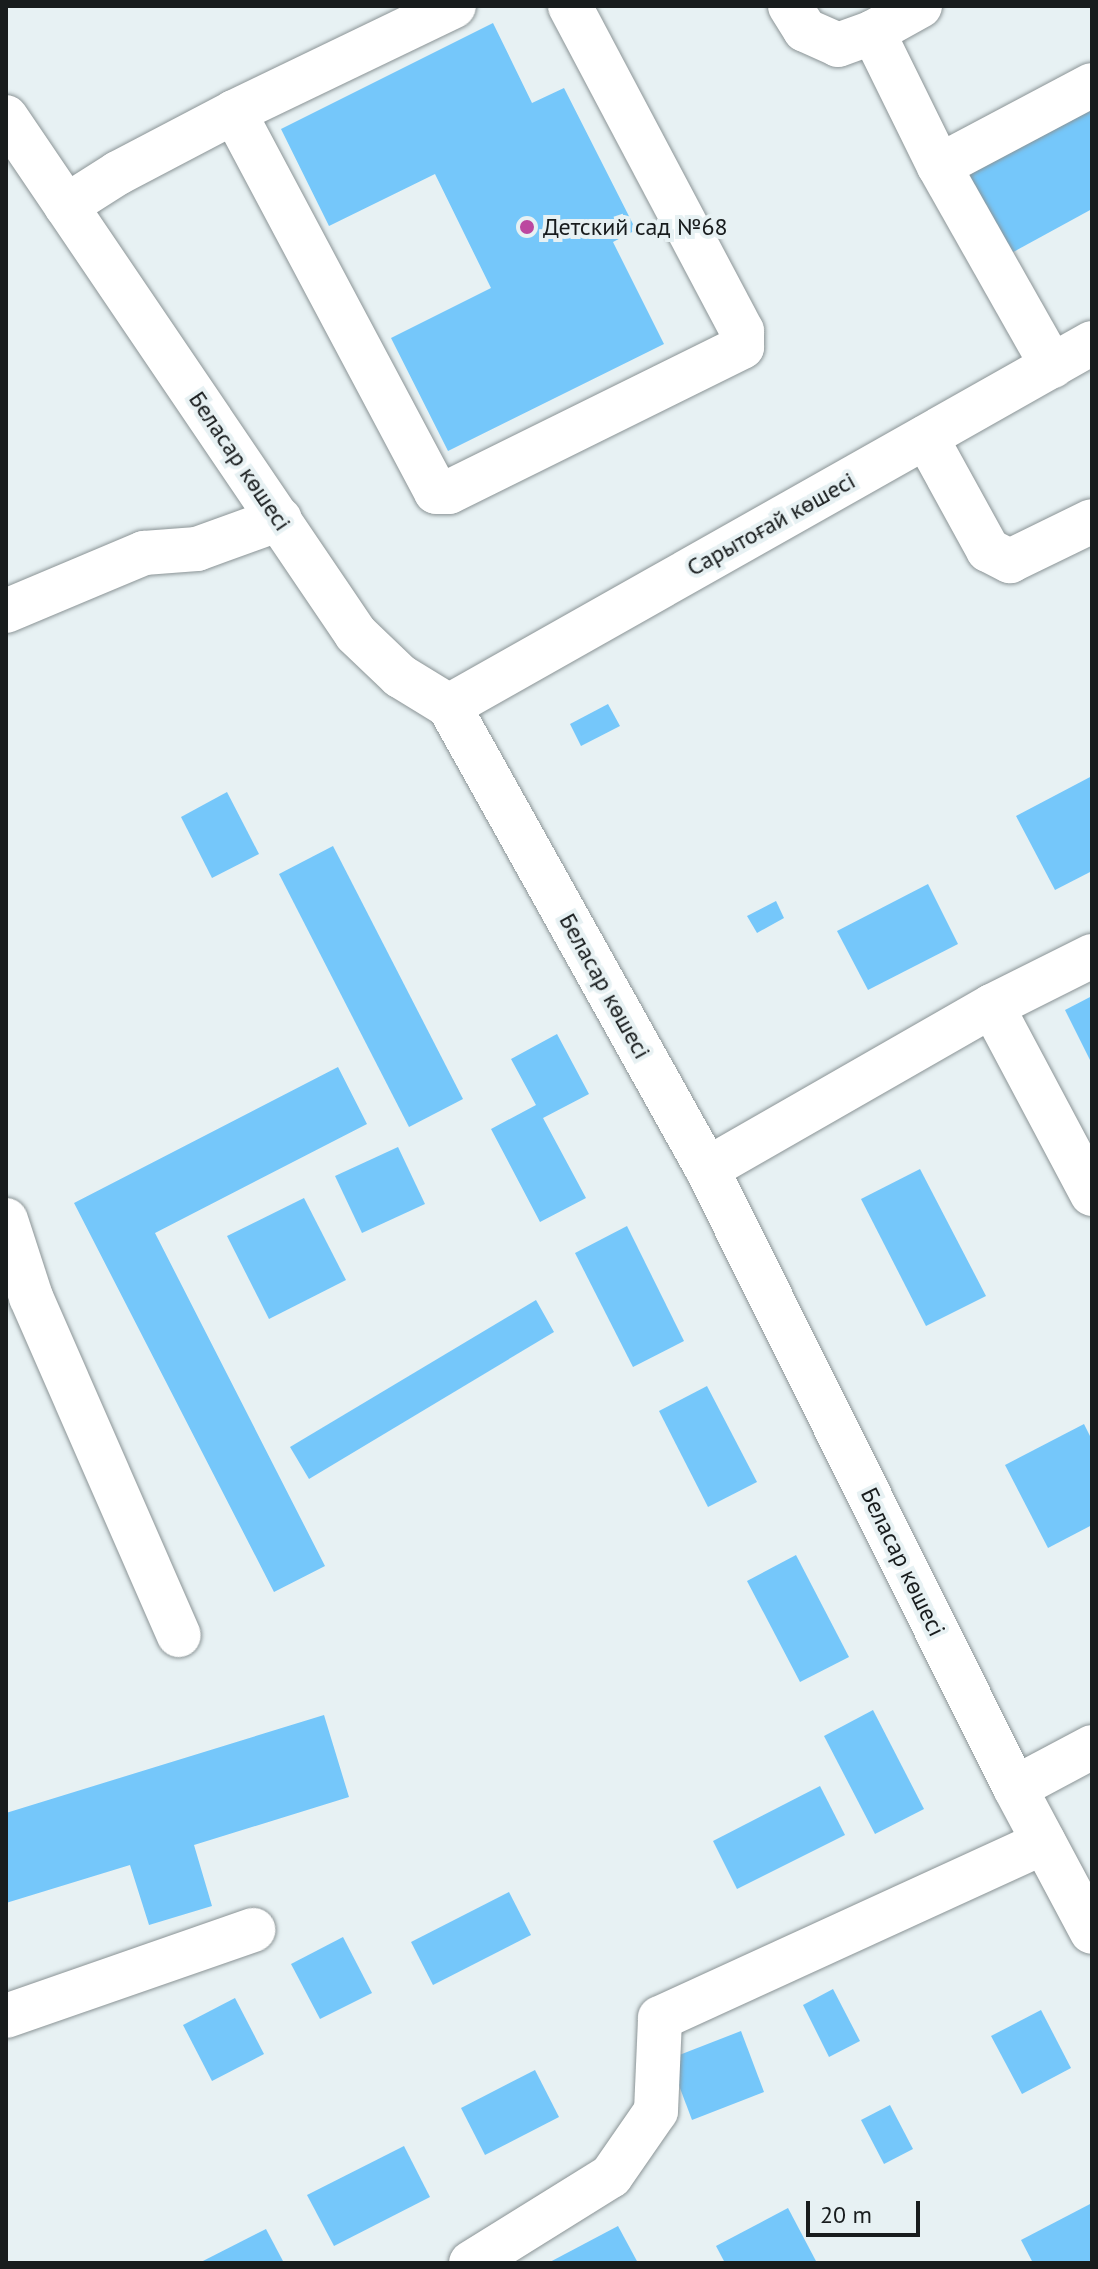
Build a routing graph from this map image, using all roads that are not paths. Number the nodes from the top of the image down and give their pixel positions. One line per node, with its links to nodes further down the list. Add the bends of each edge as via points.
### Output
1 (454, 6): 7 (street)
2 (570, 6): 7 (street, via 742,331 742,347 449,492 436,492)
3 (790, 6): 5 (street, via 805,30 838,45)
4 (920, 6): 5 (street)
5 (873, 32): 9 (street)
6 (1092, 85): 9 (street)
7 (234, 112): 10 (street)
8 (6, 117): 10 (street, Беласар көшесі)
9 (939, 166): 12 (street)
10 (66, 206): 14 (street, Беласар көшесі)
11 (1092, 343): 12 (street, Сарытоғай көшесі)
12 (1052, 366): 13 (street, Сарытоғай көшесі)
13 (926, 437): 15 (street, via 988,550 1010,561); 17 (street, Сарытоғай көшесі)
14 (280, 519): 16 (street, via 197,549 144,553); 17 (street, Беласар көшесі, via 356,634 400,676)
15 (1092, 521)
16 (6, 611)
17 (449, 706): 20 (street, Беласар көшесі)
18 (1092, 956): 19 (street)
19 (992, 1006): 20 (street); 21 (street)
20 (707, 1169): 26 (street, Беласар көшесі)
21 (1092, 1194)
22 (6, 1220): 23 (street)
23 (19, 1300): 24 (street)
24 (179, 1635)
25 (1092, 1747): 26 (street)
26 (1015, 1788): 27 (street, Беласар көшесі)
27 (1044, 1842): 29 (street, Беласар көшесі); 31 (street, via 660,2018 656,2111 611,2176)
28 (253, 1930): 30 (street)
29 (1092, 1932)
30 (6, 2016)
31 (471, 2263)

